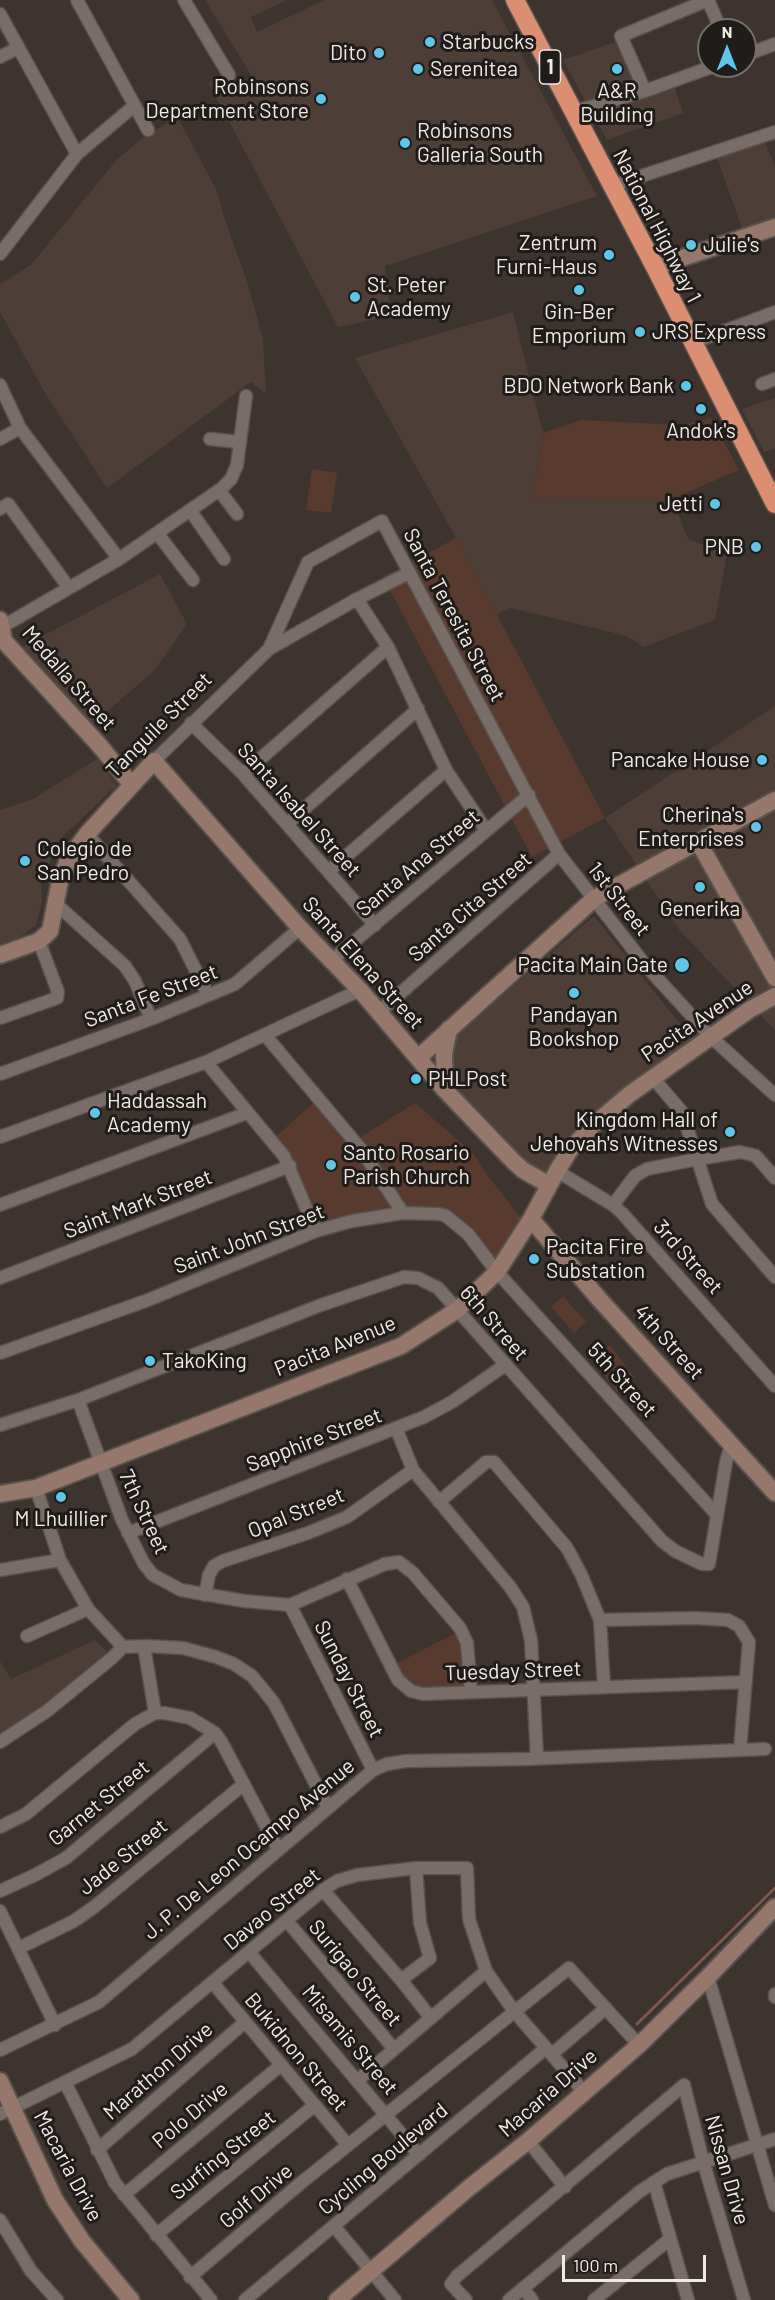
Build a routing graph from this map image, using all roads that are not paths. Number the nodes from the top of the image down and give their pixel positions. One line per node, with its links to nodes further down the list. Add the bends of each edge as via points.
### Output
1 (77, 0): 14 (street)
2 (184, 0): 12 (street)
3 (515, 0): 15 (highway, National Highway 1 / 1)
4 (708, 0): 6 (street); 13 (street, via 621,36)
5 (0, 14): 8 (street)
6 (716, 18)
7 (775, 44): 9 (street)
8 (18, 48): 10 (street); 18 (street)
9 (757, 51)
10 (0, 57)
11 (697, 72): 13 (street)
12 (229, 75)
13 (645, 91): 15 (street)
14 (135, 106): 16 (street); 18 (street)
15 (573, 112): 19 (highway, National Highway 1 / 1)
16 (148, 130)
17 (775, 132): 19 (street)
18 (77, 154): 21 (street)
19 (611, 186): 22 (highway, National Highway 1 / 1)
20 (775, 227): 22 (street)
21 (0, 254)
22 (655, 267): 24 (highway, National Highway 1 / 1)
23 (775, 312): 24 (street)
24 (692, 343): 34 (highway, National Highway 1 / 1)
25 (775, 379): 26 (street)
26 (762, 384)
27 (0, 385): 29 (street)
28 (246, 396): 32 (street)
29 (20, 428): 30 (street); 39 (street)
30 (0, 439)
31 (210, 439): 32 (street)
32 (240, 442): 33 (street, via 231,479)
33 (219, 490): 36 (street); 37 (street)
34 (775, 504)
35 (0, 509): 43 (street, via 8,504)
36 (190, 510): 38 (street); 40 (street)
37 (237, 514)
38 (157, 533): 39 (street); 42 (street)
39 (119, 559): 43 (street)
40 (224, 559)
41 (409, 573): 44 (street, Tanguile Street); 47 (street, Santa Teresita Street, via 381,521 308,562); 54 (street, Santa Teresita Street)
42 (193, 580)
43 (69, 588): 45 (street)
44 (357, 599): 46 (street); 47 (street, Tanguile Street)
45 (1, 625): 53 (street, Medalla Street, via 4,641)
46 (388, 647): 48 (street); 52 (street)
47 (268, 649): 49 (street, Tanguile Street)
48 (418, 710): 51 (street); 56 (street)
49 (191, 723): 50 (street, Tanguile Street); 52 (street, Santa Isabel Street)
50 (154, 760): 53 (street, Tanguile Street); 65 (street, Santa Elena Street)
51 (446, 770): 57 (street); 61 (street)
52 (243, 774): 56 (street, Santa Isabel Street)
53 (131, 784): 58 (street, Tanguile Street)
54 (529, 795): 57 (street, Santa Ana Street); 60 (street, Santa Teresita Street)
55 (775, 800): 59 (street)
56 (288, 823): 61 (street, Santa Isabel Street)
57 (486, 830): 64 (street, Santa Ana Street)
58 (87, 834): 63 (street, Tanguile Street, via 68,860); 71 (street, via 180,939)
59 (699, 843): 62 (street); 69 (street)
60 (559, 854): 62 (street, 1st Street); 73 (street, Santa Cita Street)
61 (329, 871): 64 (street, Santa Isabel Street)
62 (595, 898): 76 (street); 78 (street, 1st Street, via 646,966)
63 (55, 903): 66 (street, Tanguile Street, via 50,932); 75 (street, via 124,966)
64 (375, 925): 68 (street, Santa Ana Street)
65 (300, 928): 68 (street, Santa Elena Street); 71 (street, Santa Fe Street, via 235,984)
66 (39, 941): 67 (street); 74 (street, via 57,998)
67 (0, 955)
68 (332, 960): 70 (street, Santa Elena Street)
69 (775, 978)
70 (360, 990): 73 (street, Santa Elena Street); 77 (street)
71 (208, 995): 75 (street, Santa Fe Street)
72 (775, 996): 78 (street, Pacita Avenue)
73 (379, 1012): 79 (street, Santa Elena Street)
74 (0, 1018)
75 (151, 1019): 81 (street, Santa Fe Street)
76 (449, 1029): 79 (street); 83 (street, via 444,1054)
77 (266, 1035): 80 (street); 93 (street, via 360,1148)
78 (712, 1038): 82 (street, Pacita Avenue); 84 (street, 1st Street)
79 (418, 1058): 83 (street, Santa Elena Street)
80 (206, 1062): 85 (street); 86 (street)
81 (0, 1074)
82 (653, 1078): 87 (street, via 682,1112); 89 (street, Pacita Avenue, via 591,1126)
83 (445, 1090): 89 (street, Santa Elena Street, via 523,1170)
84 (775, 1095)
85 (248, 1113): 88 (street); 91 (street)
86 (0, 1137)
87 (698, 1159): 90 (street, via 749,1154 756,1156); 92 (street, via 647,1169 635,1176); 97 (street, via 712,1204)
88 (290, 1166): 95 (street); 98 (street, Saint Mark Street)
89 (553, 1178): 92 (street, 3rd Street); 94 (street, Pacita Avenue)
90 (775, 1178)
91 (0, 1205)
92 (613, 1205): 102 (street, 3rd Street)
93 (404, 1213): 95 (street, Saint John Street); 96 (street, Saint John Street, via 446,1216 468,1234)
94 (531, 1219): 96 (street, Pacita Avenue); 106 (street, 4th Street)
95 (316, 1231): 100 (street, Saint John Street, via 148,1300)
96 (497, 1272): 99 (street, Pacita Avenue); 113 (street, 5th Street)
97 (775, 1277)
98 (0, 1278)
99 (458, 1310): 101 (street, 6th Street); 103 (street, 6th Street, via 429,1282 404,1277); 107 (street, Pacita Avenue, via 401,1346)
100 (0, 1353)
101 (505, 1365): 105 (street, Sapphire Street, via 452,1402); 113 (street, 6th Street, via 675,1551 710,1564)
102 (775, 1386)
103 (78, 1400): 104 (street, 6th Street); 107 (street, 7th Street)
104 (0, 1425)
105 (396, 1428): 108 (street); 114 (street, Sapphire Street)
106 (731, 1445): 110 (street, 4th Street); 113 (street, 6th Street)
107 (101, 1464): 109 (street, Pacita Avenue); 114 (street, 7th Street)
108 (413, 1470): 112 (street); 118 (street, Opal Street, via 347,1517 214,1566 208,1575)
109 (36, 1488): 111 (street, Pacita Avenue); 115 (street)
110 (775, 1493)
111 (0, 1494)
112 (439, 1502): 121 (street, via 486,1462 494,1462 567,1548); 127 (street, via 523,1607 531,1640)
113 (717, 1515)
114 (128, 1533): 118 (street, 7th Street, via 153,1575 181,1590)
115 (60, 1560): 116 (street); 120 (street)
116 (0, 1570)
117 (347, 1579): 119 (street); 128 (street, Tuesday Street, via 398,1680 411,1691 423,1694); 128 (street, via 385,1564 399,1562 406,1566 460,1628 467,1643)
118 (205, 1595): 119 (street, 7th Street)
119 (290, 1605): 135 (street, Sunday Street)
120 (88, 1610): 122 (street); 124 (street)
121 (600, 1620): 125 (street, via 728,1620 739,1626 748,1642); 126 (street)
122 (27, 1636)
123 (144, 1646): 124 (street); 129 (street); 137 (street, via 183,1648 216,1657 252,1676 274,1703)
124 (123, 1647): 131 (street, via 47,1710)
125 (746, 1682): 126 (street, Tuesday Street); 133 (street)
126 (604, 1687): 127 (street, Tuesday Street)
127 (534, 1689): 128 (street, Tuesday Street); 134 (street)
128 (471, 1692)
129 (154, 1713): 130 (street, via 190,1718); 138 (street, via 135,1724 26,1814)
130 (214, 1733): 136 (street); 142 (street, Garnet Street, via 66,1858)
131 (0, 1742)
132 (765, 1749): 133 (street, J. P. De Leon Ocampo Avenue)
133 (740, 1750): 134 (street, J. P. De Leon Ocampo Avenue)
134 (537, 1758): 135 (street, J. P. De Leon Ocampo Avenue, via 406,1761)
135 (373, 1770): 137 (street, J. P. De Leon Ocampo Avenue)
136 (244, 1784): 139 (street); 146 (street, Jade Street, via 94,1907)
137 (328, 1808): 139 (street, J. P. De Leon Ocampo Avenue)
138 (0, 1827)
139 (278, 1849): 156 (street, J. P. De Leon Ocampo Avenue, via 99,2002)
140 (416, 1868): 141 (street, Davao Street, via 357,1875); 148 (street, Davao Street, via 467,1868 469,1919); 150 (street, via 420,1923 429,1958)
141 (323, 1890): 145 (street, Davao Street); 150 (street)
142 (0, 1891)
143 (774, 1909): 149 (street, Macaria Drive)
144 (0, 1911): 146 (street)
145 (287, 1921): 147 (street, Davao Street); 158 (street, Surigao Street)
146 (19, 1948): 156 (street)
147 (249, 1952): 151 (street, Davao Street); 162 (street, Misamis Street)
148 (486, 1971): 153 (street); 154 (street)
149 (708, 1977): 157 (street, Macaria Drive); 171 (street)
150 (401, 1980): 154 (street)
151 (213, 1983): 155 (street, Bukidnon Street); 164 (street, Davao Street, via 132,2049)
152 (606, 2008): 153 (street, Golf Drive, via 569,1968); 157 (street); 160 (street, Cycling Boulevard)
153 (514, 2011): 160 (street); 168 (street, Golf Drive)
154 (431, 2018): 158 (street)
155 (245, 2022): 161 (street, Bukidnon Street); 173 (street, Marathon Drive)
156 (55, 2025): 159 (street, J. P. De Leon Ocampo Avenue)
157 (639, 2045): 165 (street, Macaria Drive)
158 (394, 2049): 162 (street)
159 (0, 2050)
160 (549, 2051): 165 (street); 174 (street, Cycling Boulevard)
161 (281, 2064): 166 (street, Bukidnon Street); 178 (street, Polo Drive)
162 (358, 2080): 168 (street, Misamis Street)
163 (0, 2081): 167 (street, Macaria Drive)
164 (65, 2082): 167 (street, Davao Street); 173 (street)
165 (584, 2092): 170 (street, Macaria Drive)
166 (315, 2105): 172 (street, Bukidnon Street); 182 (street, Surfing Street)
167 (6, 2111): 188 (street, Macaria Drive, via 82,2241)
168 (387, 2115): 172 (street, Golf Drive); 174 (street, Misamis Street)
169 (775, 2139): 171 (street)
170 (528, 2141): 177 (street); 184 (street, Macaria Drive)
171 (757, 2144): 175 (street); 179 (street)
172 (348, 2145): 185 (street, Golf Drive)
173 (97, 2150): 178 (street)
174 (419, 2155): 181 (street, Cycling Boulevard)
175 (703, 2161): 176 (street); 177 (street, Nissan Drive, via 684,2085); 198 (street, Nissan Drive)
176 (654, 2182): 183 (street); 186 (street)
177 (565, 2187): 193 (street, via 456,2276 451,2284)
178 (124, 2195): 182 (street)
179 (775, 2205)
180 (0, 2220): 187 (street, via 31,2271)
181 (334, 2226): 184 (street); 190 (street, Cycling Boulevard)
182 (156, 2235): 185 (street)
183 (670, 2239): 196 (street); 197 (street)
184 (371, 2271): 191 (street, Macaria Drive); 192 (street)
185 (190, 2277): 189 (street)
186 (523, 2288): 194 (street); 195 (street)
187 (57, 2300)
188 (131, 2300)
189 (210, 2300)
190 (245, 2300)
191 (337, 2300)
192 (396, 2300)
193 (466, 2300)
194 (509, 2300)
195 (532, 2300)
196 (594, 2300)
197 (688, 2300)
198 (744, 2300)

